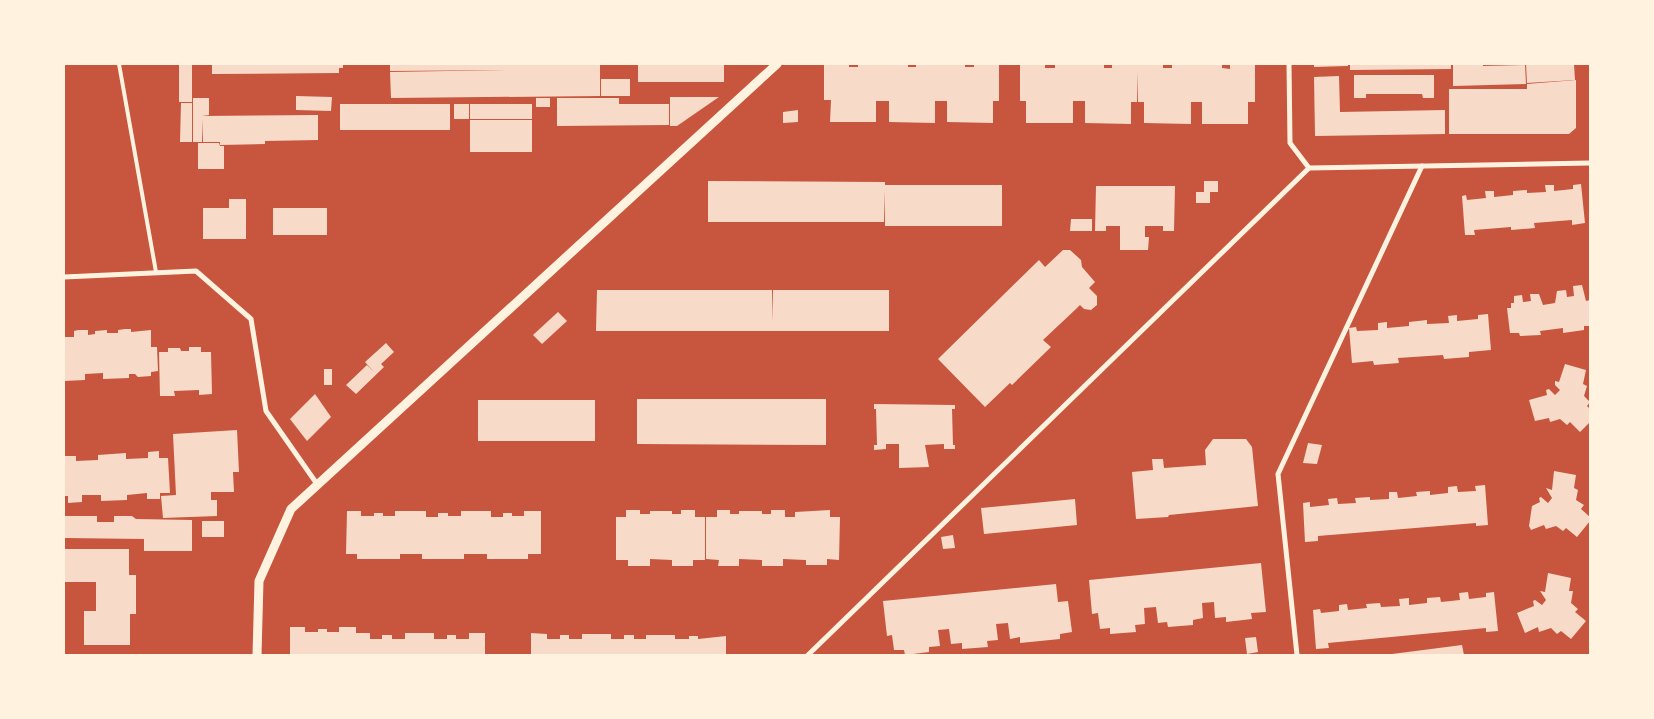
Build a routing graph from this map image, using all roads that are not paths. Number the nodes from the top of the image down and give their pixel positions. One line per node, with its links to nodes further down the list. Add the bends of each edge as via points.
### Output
1 (119, 64): 7 (lane)
2 (777, 64): 9 (street)
3 (1289, 64): 6 (street, via 1290,143)
4 (1590, 163): 5 (street)
5 (1422, 166): 6 (street); 12 (street, via 1278,474)
6 (1309, 168): 11 (street)
7 (156, 272): 8 (street); 9 (street, via 196,270 251,319 266,411)
8 (64, 276)
9 (317, 484): 10 (street, via 291,508 259,582)
10 (257, 655)
11 (808, 655)
12 (1297, 655)

